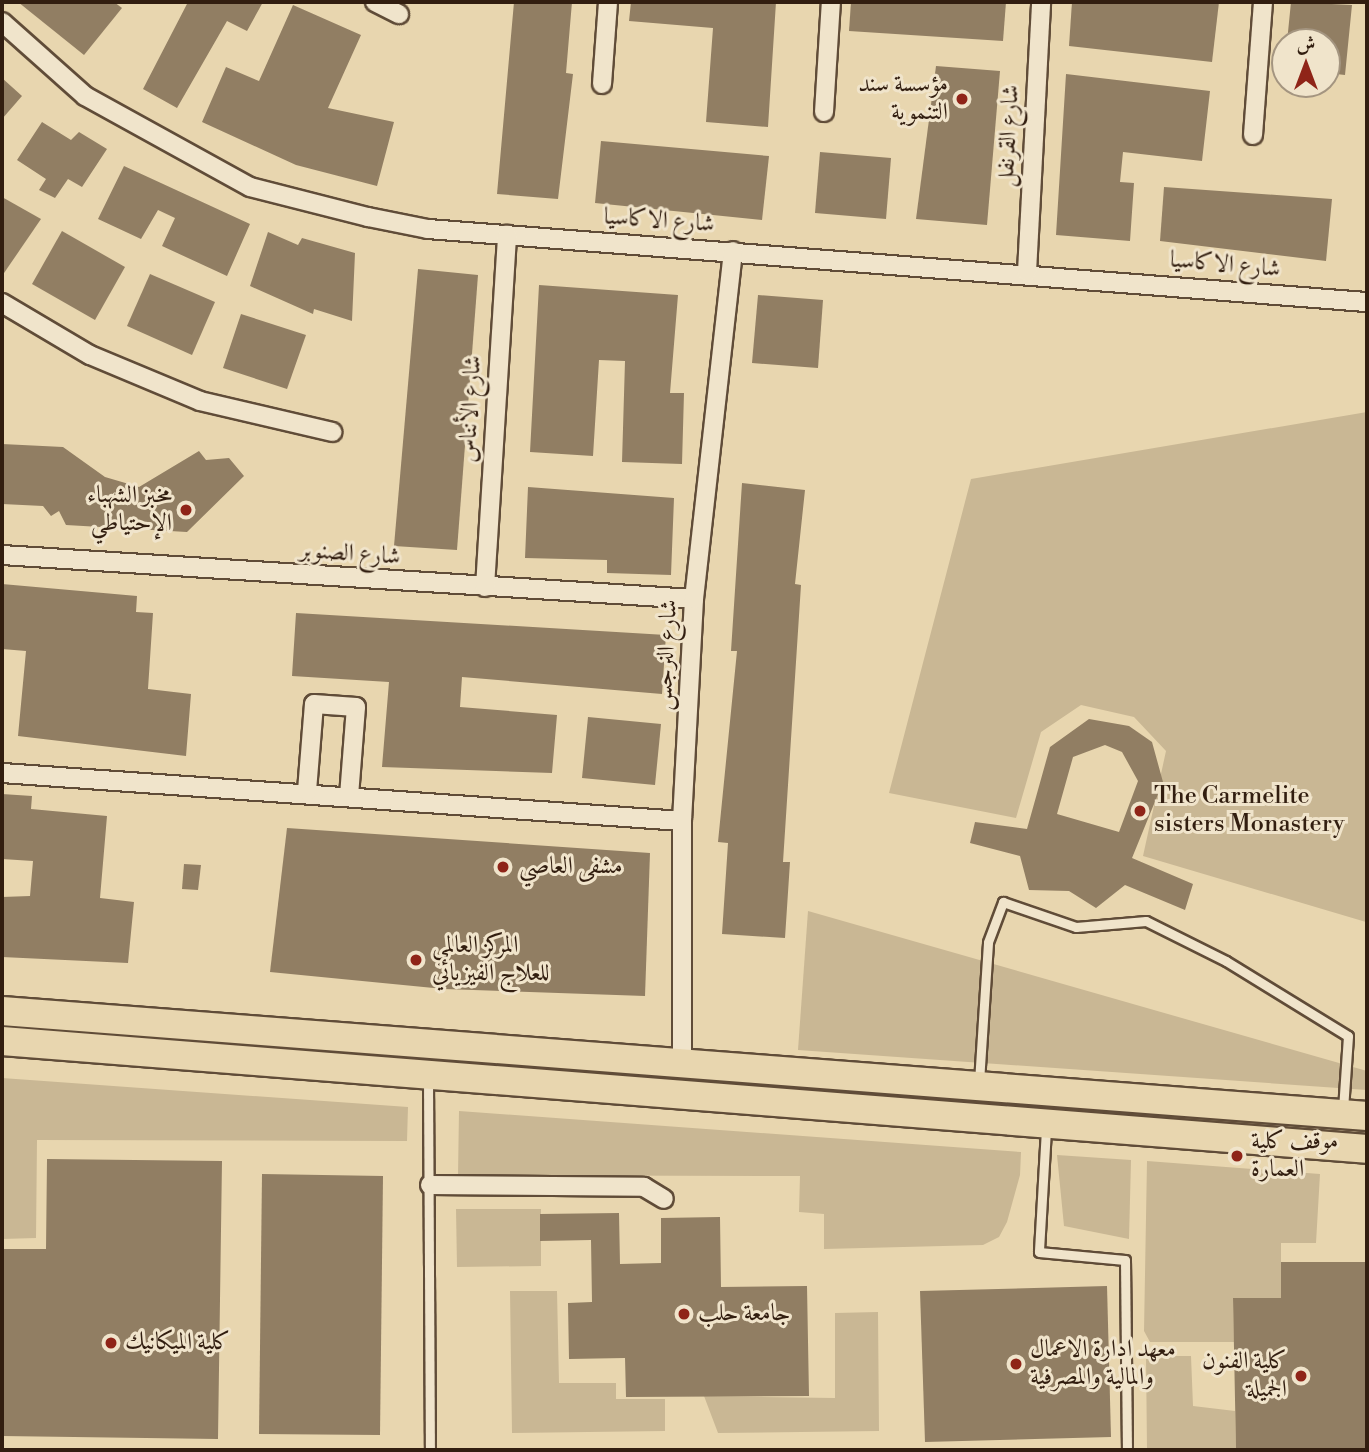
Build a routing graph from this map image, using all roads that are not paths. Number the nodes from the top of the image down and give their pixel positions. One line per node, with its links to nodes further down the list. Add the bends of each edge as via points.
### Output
1 (375, 2): 6 (street)
2 (608, 2): 8 (street)
3 (831, 2): 9 (street)
4 (1041, 2): 13 (street, شارع القرنفل)
5 (1263, 2): 10 (street)
6 (399, 14)
7 (2, 22): 11 (street, شارع الاكاسيا, via 85,96 250,187 428,229)
8 (602, 84)
9 (824, 112)
10 (1253, 135)
11 (507, 234): 12 (street, شارع الاكاسيا); 18 (street, شارع الأنناس)
12 (733, 251): 13 (street, شارع الاكاسيا); 19 (street, شارع النرجس)
13 (1027, 272): 14 (street, شارع الاكاسيا)
14 (1367, 302)
15 (2, 303): 16 (street, via 90,355 200,401)
16 (332, 432)
17 (2, 555): 18 (street, شارع الصنوبر)
18 (485, 587): 19 (street, شارع الصنوبر)
19 (694, 599): 23 (street, شارع النرجس)
20 (2, 773): 21 (street)
21 (307, 791): 22 (street); 22 (street, via 314,704 356,707)
22 (349, 795): 23 (street)
23 (682, 821): 26 (street, شارع النرجس)
24 (2, 1011): 26 (main road)
25 (2, 1041): 27 (main road)
26 (681, 1064): 28 (main road)
27 (428, 1071): 30 (main road); 32 (lane)
28 (979, 1087): 29 (main road); 29 (lane, via 988,942 1003,902 1076,927 1146,921 1349,1036)
29 (1355, 1115)
30 (1046, 1125): 31 (main road); 35 (lane, via 1039,1252 1125,1260)
31 (1367, 1149)
32 (430, 1185): 33 (street, via 644,1187); 34 (lane)
33 (664, 1199)
34 (430, 1450)
35 (1127, 1450)

